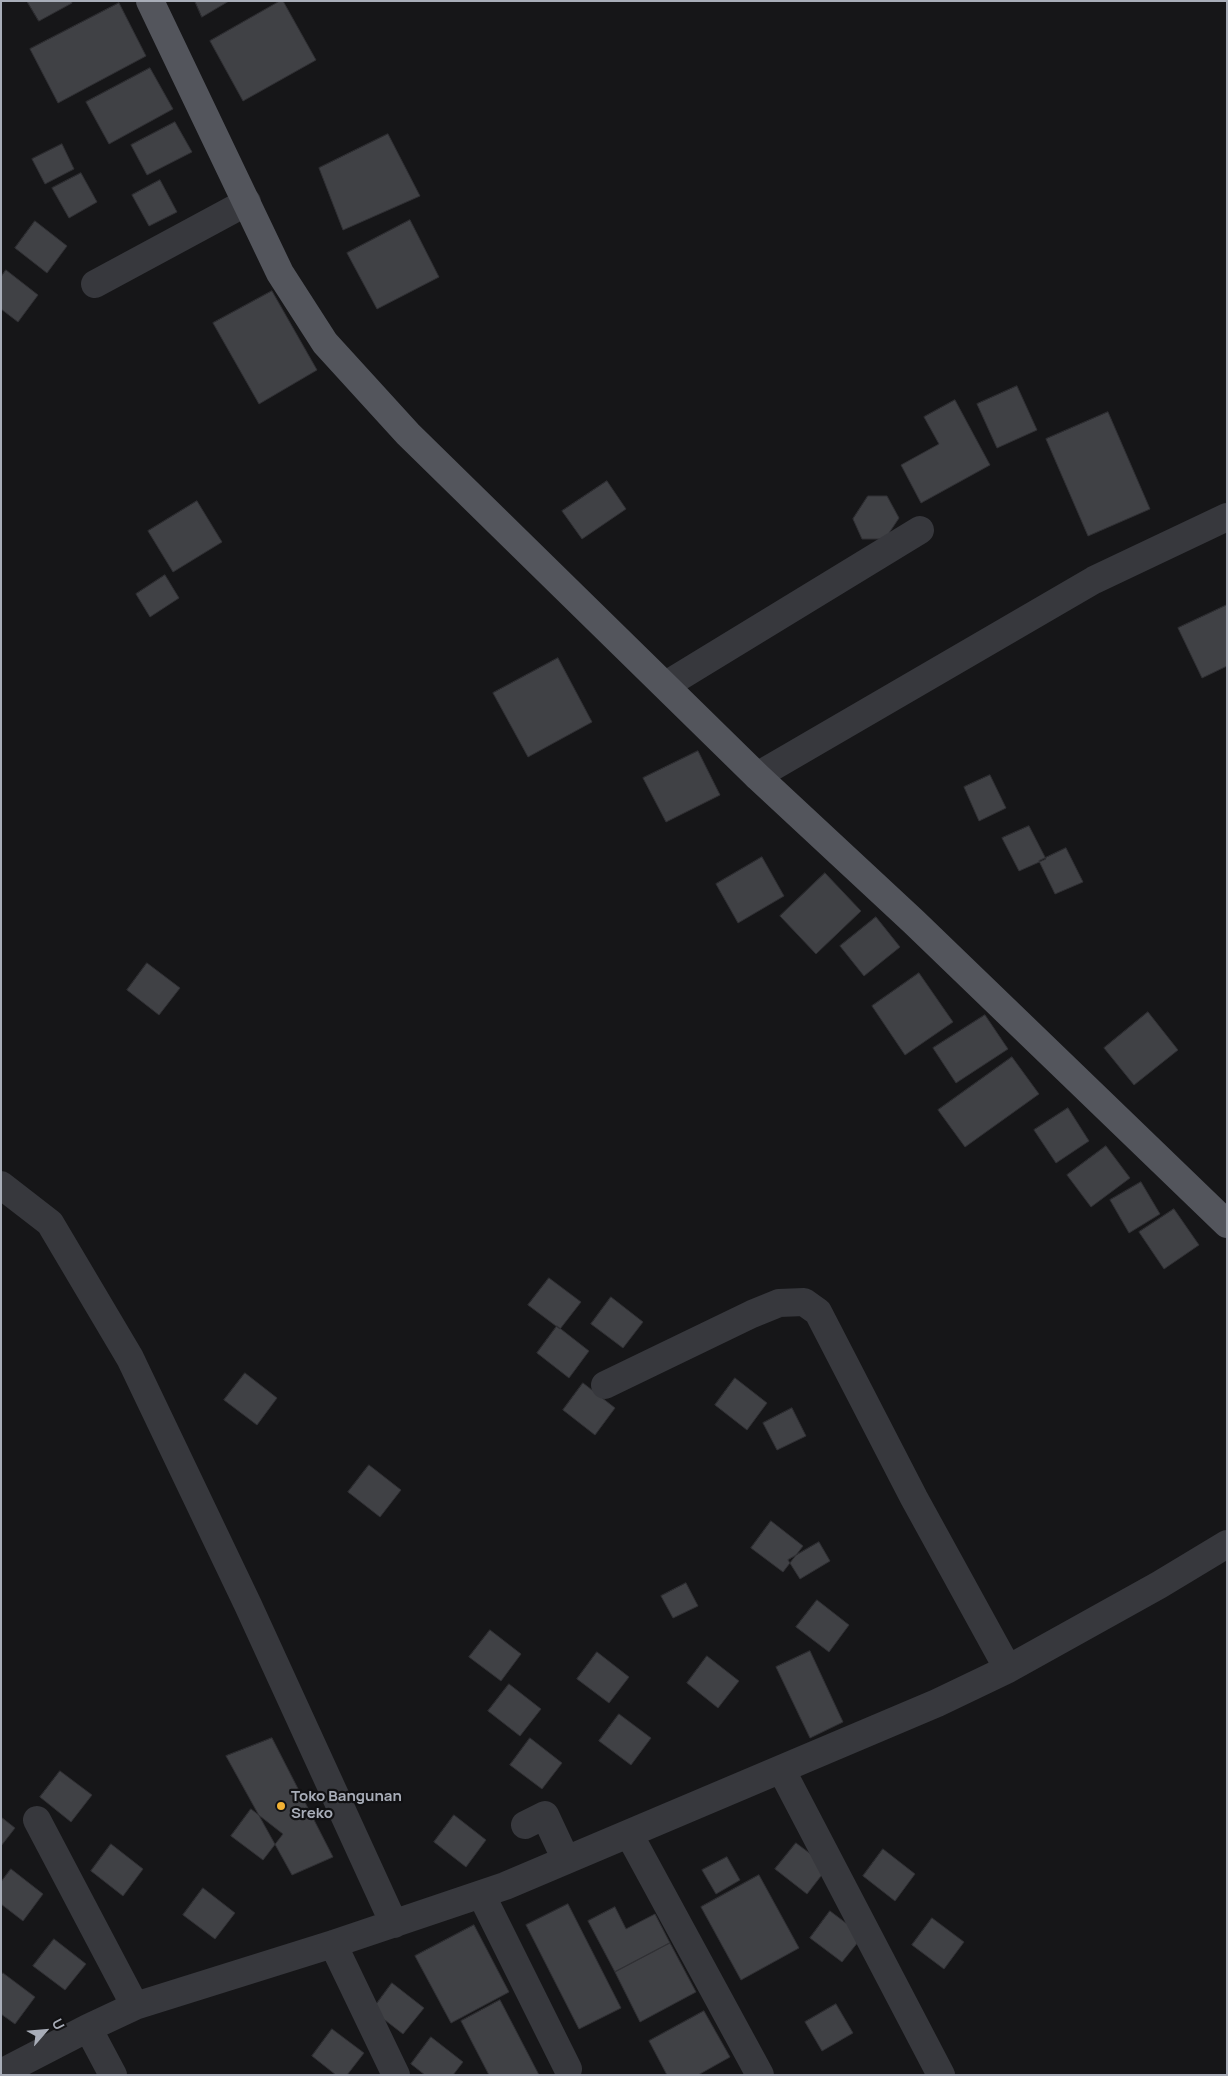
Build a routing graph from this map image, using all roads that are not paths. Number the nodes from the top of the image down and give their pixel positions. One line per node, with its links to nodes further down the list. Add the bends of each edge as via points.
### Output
1 (150, 1): 2 (main road)
2 (247, 202): 3 (street); 6 (main road, via 280,272 325,343 408,434)
3 (95, 284)
4 (1227, 518): 7 (street, via 1094,580)
5 (920, 530): 6 (street)
6 (666, 685): 7 (main road)
7 (757, 776): 9 (main road, via 928,935)
8 (1, 1185): 19 (street, via 50,1222 130,1358 248,1605)
9 (1227, 1224)
10 (605, 1385): 12 (street, via 779,1303 798,1301 810,1305 818,1312 914,1498)
11 (1227, 1544): 12 (street)
12 (1008, 1669): 13 (street)
13 (781, 1769): 16 (street); 28 (street)
14 (37, 1820): 21 (street)
15 (525, 1825): 17 (street, via 544,1815)
16 (629, 1834): 17 (street); 27 (street)
17 (566, 1860): 18 (street)
18 (481, 1894): 19 (street); 23 (street)
19 (394, 1924): 20 (street)
20 (333, 1944): 21 (street); 26 (street)
21 (135, 2006): 22 (street)
22 (88, 2028): 24 (street); 25 (street)
23 (568, 2069)
24 (1, 2073)
25 (113, 2075)
26 (396, 2075)
27 (760, 2075)
28 (941, 2075)

